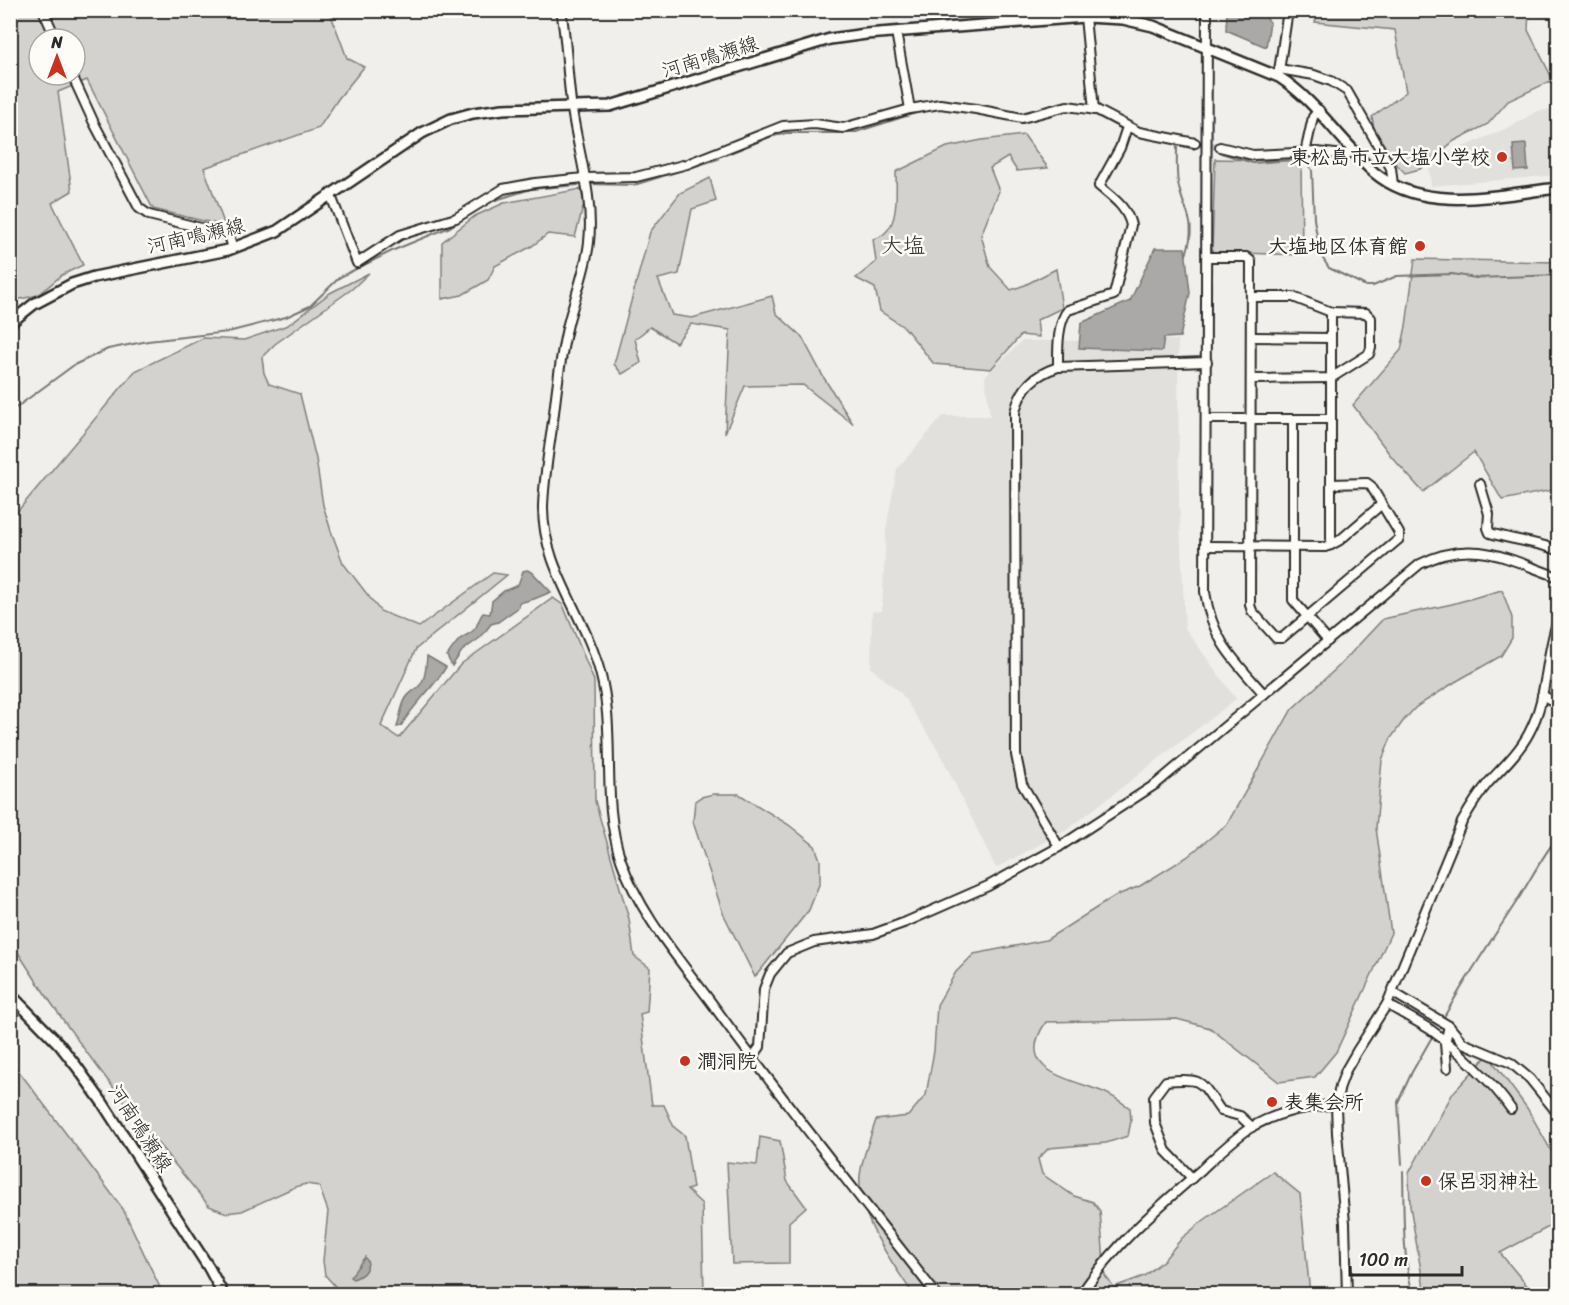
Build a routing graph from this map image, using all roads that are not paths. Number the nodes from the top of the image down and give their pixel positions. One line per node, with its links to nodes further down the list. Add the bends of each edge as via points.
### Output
1 (43, 10): 6 (street)
2 (561, 10): 11 (street)
3 (1207, 10): 8 (street)
4 (1288, 10): 9 (street)
5 (1085, 17): 7 (main road, 河南鳴瀬線); 8 (main road, 河南鳴瀬線, via 1123,19 1153,26); 13 (street)
6 (51, 27)
7 (896, 32): 11 (main road, 河南鳴瀬線, via 830,39 630,101); 12 (street)
8 (1207, 47): 9 (main road, 河南鳴瀬線); 25 (street)
9 (1279, 73): 14 (main road, 河南鳴瀬線); 21 (street, via 1314,75 1347,91 1391,168)
10 (78, 87): 24 (street, via 139,208 149,215 229,235)
11 (572, 108): 20 (street); 23 (main road, 河南鳴瀬線, via 503,110 451,119 423,133)
12 (910, 109): 13 (street, via 940,104 1022,118 1066,106); 20 (street, via 843,128 815,124 783,126 687,164 636,177)
13 (1094, 110): 15 (street)
14 (1319, 110): 18 (main road, 河南鳴瀬線); 19 (street, via 1313,117)
15 (1127, 127): 16 (street); 32 (street, via 1099,186 1121,204 1131,225 1114,295 1068,310 1064,315)
16 (1195, 143)
17 (1220, 147): 19 (street, via 1253,156)
18 (1354, 151): 19 (street, via 1345,155); 21 (main road, 河南鳴瀬線, via 1378,176)
19 (1305, 153)
20 (584, 178): 23 (street, via 503,189 456,218 400,235 357,263); 60 (street, via 589,246 562,353 544,485 544,526 556,573 600,669 608,710 610,812 622,863 656,928)
21 (1393, 185): 22 (main road, 河南鳴瀬線, via 1441,199)
22 (1558, 188)
23 (331, 196): 24 (main road, 河南鳴瀬線, via 277,231)
24 (233, 249): 28 (main road, 河南鳴瀬線, via 72,284 34,304)
25 (1207, 257): 26 (street, via 1246,257 1251,261); 31 (street)
26 (1251, 297): 27 (street, via 1293,297); 29 (street)
27 (1331, 312): 30 (street); 33 (street, via 1366,313 1371,318 1368,354)
28 (10, 323)
29 (1251, 337): 30 (street); 34 (street)
30 (1330, 338): 33 (street)
31 (1207, 362): 32 (street); 35 (street)
32 (1058, 367): 54 (street, via 1036,376 1025,387 1015,412 1014,741 1022,784)
33 (1331, 378): 34 (street); 37 (street)
34 (1252, 379): 36 (street)
35 (1206, 419): 36 (street); 43 (street)
36 (1251, 419): 38 (street); 44 (street)
37 (1331, 419): 38 (street); 40 (street)
38 (1293, 420): 45 (street)
39 (1480, 483): 46 (street, via 1490,533)
40 (1331, 484): 41 (street, via 1366,483); 42 (street)
41 (1382, 504): 42 (street); 48 (street, via 1399,539)
42 (1331, 545): 45 (street)
43 (1205, 546): 44 (street); 51 (street, via 1205,592 1214,630 1235,662)
44 (1250, 547): 45 (street); 48 (street, via 1252,611 1276,638 1282,638)
45 (1293, 548): 48 (street, via 1293,600)
46 (1558, 550)
47 (1558, 577): 50 (street, via 1484,551 1449,552 1420,564)
48 (1306, 617): 50 (street)
49 (1558, 620): 52 (street)
50 (1328, 641): 51 (street)
51 (1264, 694): 54 (street, via 1156,784)
52 (1542, 696): 53 (street); 55 (street, via 1520,747 1474,801 1462,822)
53 (1558, 704)
54 (1059, 847): 60 (street, via 988,886 906,922 873,934 814,942 787,954 770,974 764,989 760,1047)
55 (1392, 992): 57 (street); 58 (street)
56 (10, 994): 67 (main road, 河南鳴瀬線, via 59,1044 102,1102)
57 (1387, 1004): 59 (street); 62 (street, via 1346,1070)
58 (1449, 1026): 59 (street); 64 (street, via 1463,1043 1511,1064)
59 (1445, 1043): 61 (street); 63 (street)
60 (752, 1058): 68 (street)
61 (1447, 1068)
62 (1336, 1105): 65 (street, via 1284,1113); 70 (street)
63 (1511, 1108)
64 (1558, 1109)
65 (1252, 1127): 66 (street); 66 (street, via 1240,1116 1221,1111 1207,1088 1195,1080 1166,1081 1154,1096 1155,1123 1166,1151)
66 (1192, 1178): 69 (street, via 1137,1226)
67 (223, 1294)
68 (936, 1294)
69 (1081, 1294)
70 (1347, 1294)

